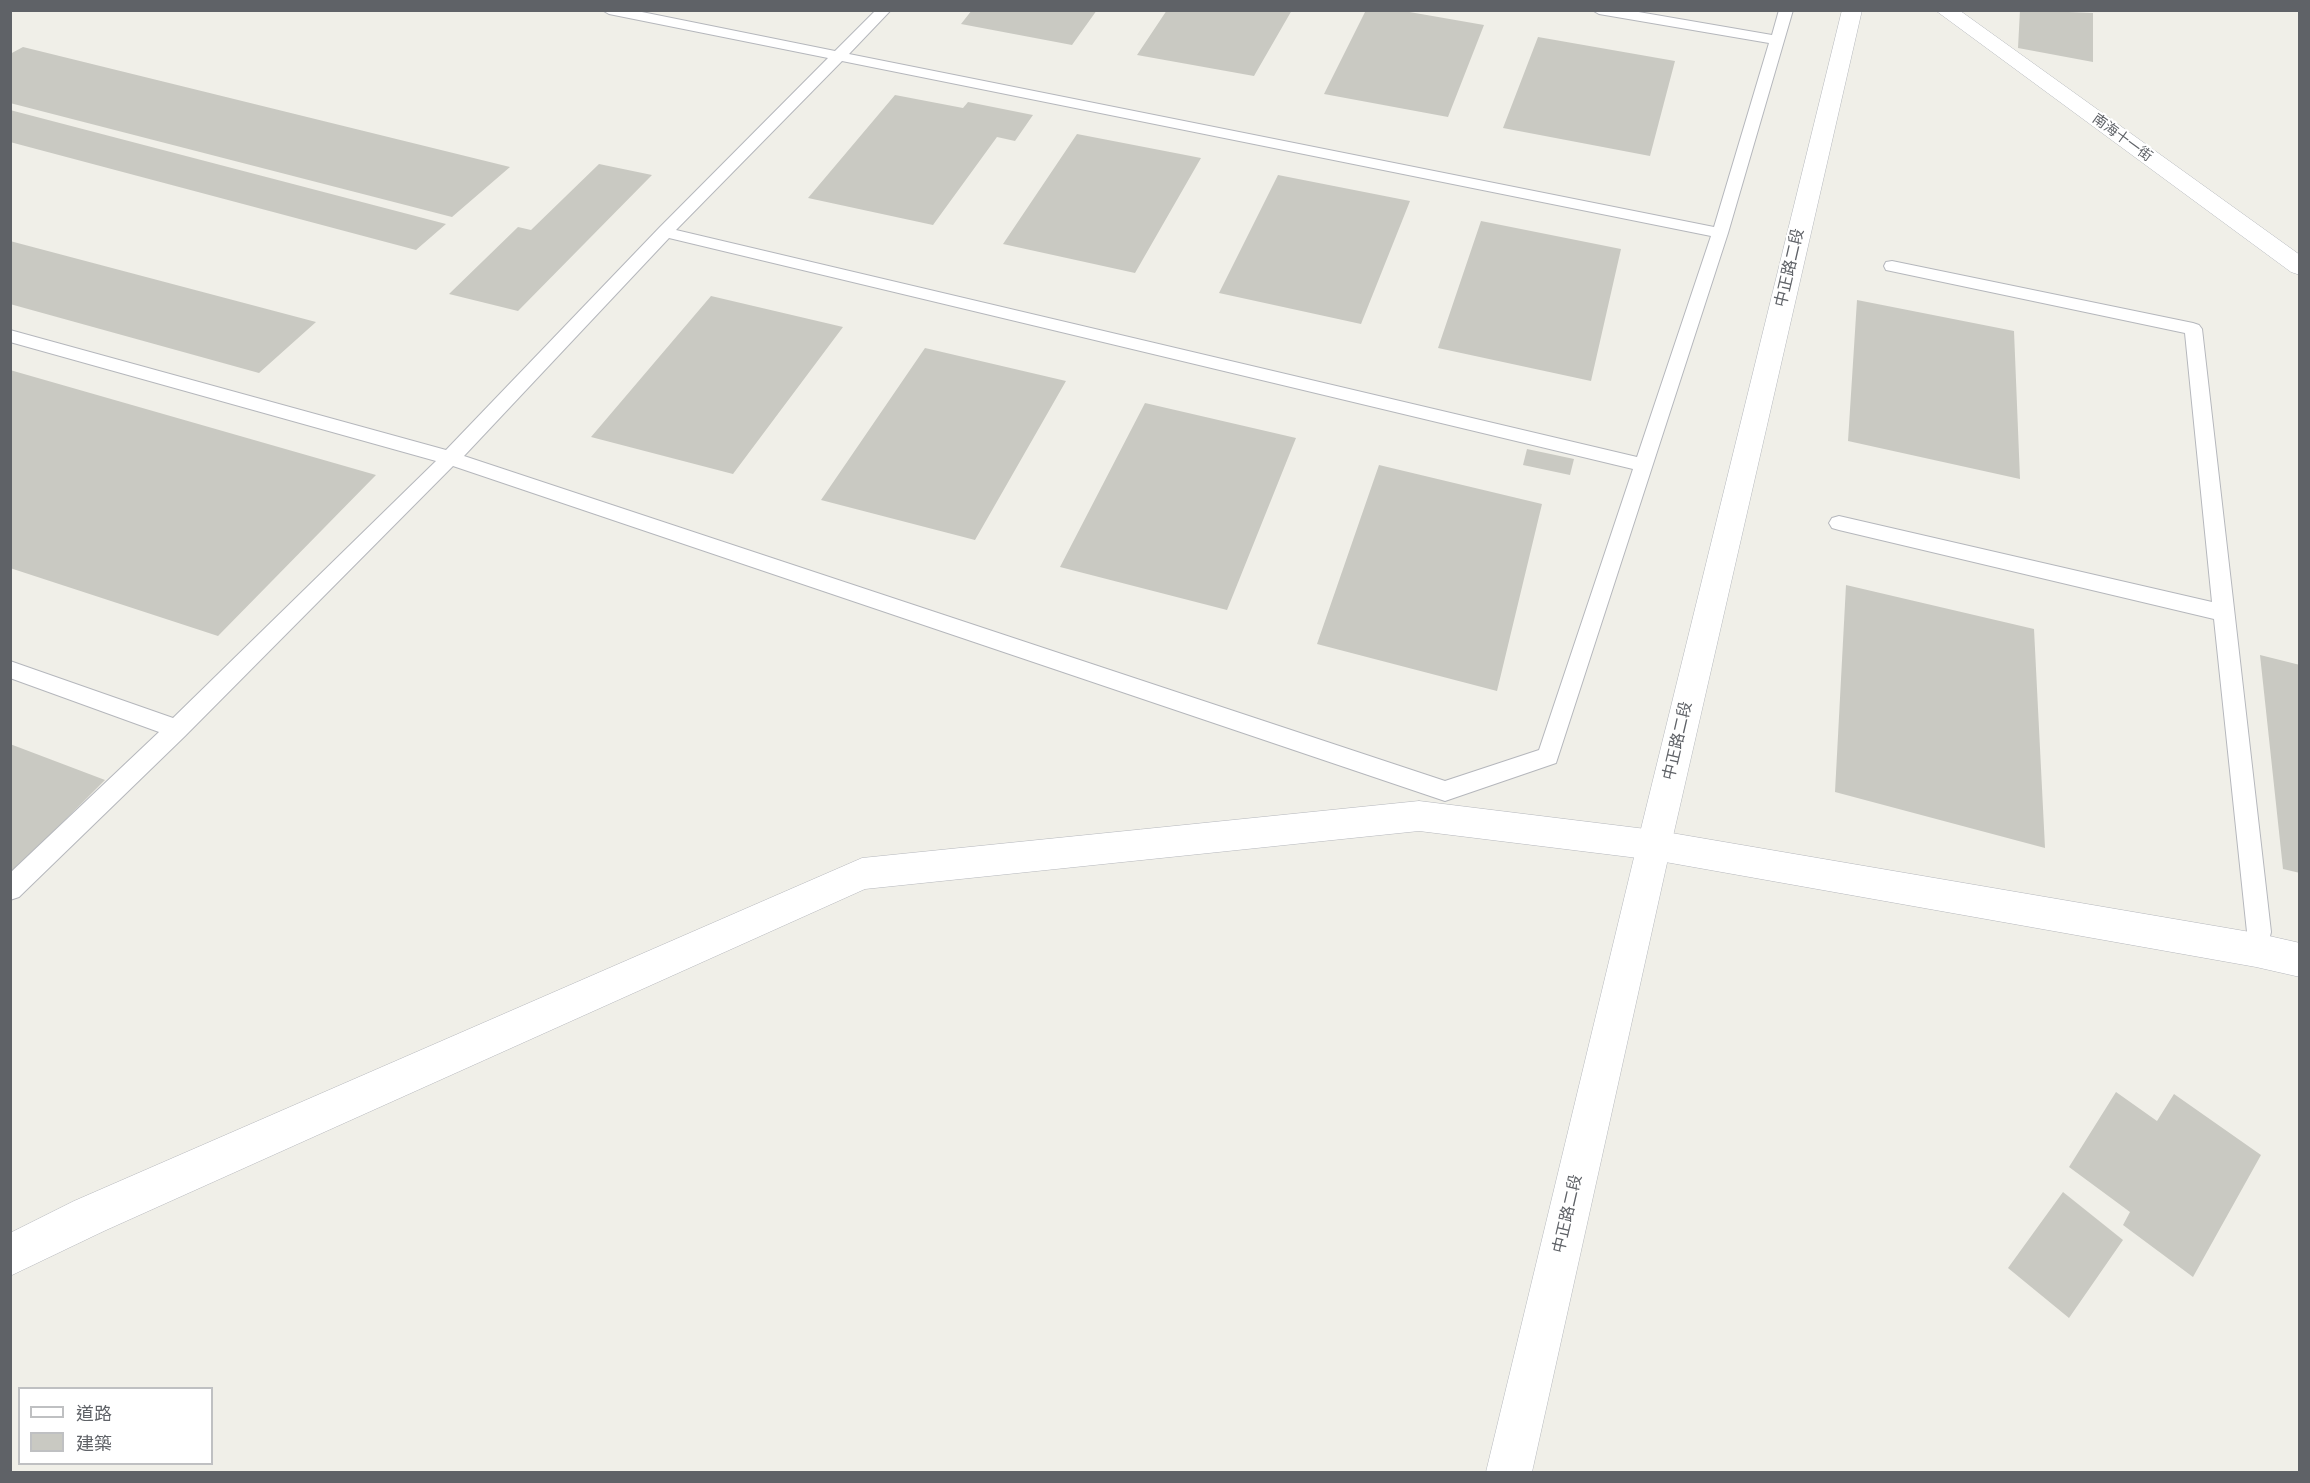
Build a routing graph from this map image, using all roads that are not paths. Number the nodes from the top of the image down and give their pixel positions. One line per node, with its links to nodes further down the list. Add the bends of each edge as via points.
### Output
1 (609, 10): 8 (lane)
2 (884, 10): 8 (lane)
3 (1599, 10): 7 (lane)
4 (1786, 10): 7 (lane)
5 (1851, 10): 20 (street, 中正路二段)
6 (1945, 10): 12 (street, 南海十一街)
7 (1777, 39): 10 (lane)
8 (838, 56): 9 (lane); 10 (lane)
9 (664, 232): 14 (lane); 15 (lane)
10 (1720, 233): 15 (lane)
11 (1892, 266): 17 (lane, via 2193,329)
12 (2300, 267)
13 (10, 336): 14 (lane)
14 (450, 458): 15 (lane, via 1445,791 1548,756); 19 (lane)
15 (1643, 465)
16 (1839, 523): 17 (lane)
17 (2224, 613): 22 (lane, via 2259,932)
18 (10, 669): 19 (lane)
19 (177, 729): 21 (lane)
20 (1653, 845): 22 (street); 24 (street, via 1419,816 862,874 89,1215); 25 (street, 中正路二段)
21 (10, 889)
22 (2256, 950): 23 (street)
23 (2300, 960)
24 (10, 1255)
25 (1509, 1473)

